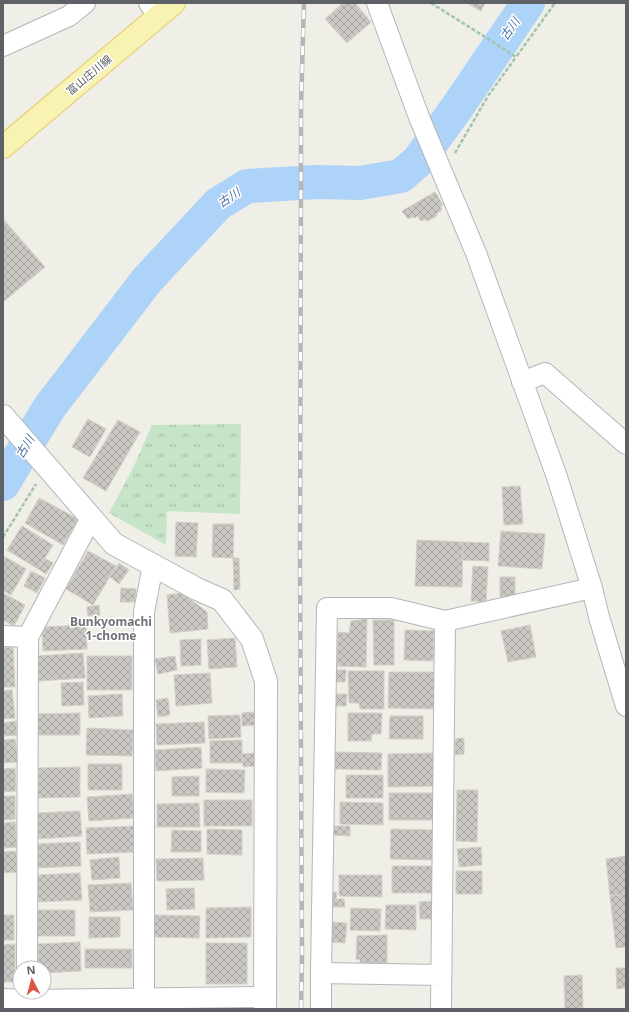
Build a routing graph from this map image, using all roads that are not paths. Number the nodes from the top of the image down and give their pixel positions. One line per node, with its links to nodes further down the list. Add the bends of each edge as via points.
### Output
1 (85, 3): 4 (street, via 69,16)
2 (377, 3): 6 (street, via 419,117 476,253)
3 (161, 7): 5 (main road, 富山庄川線)
4 (3, 46)
5 (3, 147)
6 (522, 382): 8 (street, via 545,373); 11 (street, via 557,477)
7 (6, 420): 9 (street)
8 (626, 444)
9 (91, 518): 10 (street, via 114,544); 14 (street)
10 (153, 566): 20 (street, via 222,600 252,639 266,681); 21 (street, via 144,612)
11 (592, 588): 12 (street); 15 (street)
12 (445, 621): 17 (street, via 391,608 328,608); 18 (street)
13 (3, 636): 14 (street)
14 (28, 637): 16 (street)
15 (626, 706)
16 (27, 960)
17 (321, 973): 18 (street); 22 (street)
18 (440, 976): 23 (street)
19 (27, 1000): 21 (street)
20 (265, 1003): 21 (street)
21 (144, 1004)
22 (321, 1009)
23 (441, 1009)

